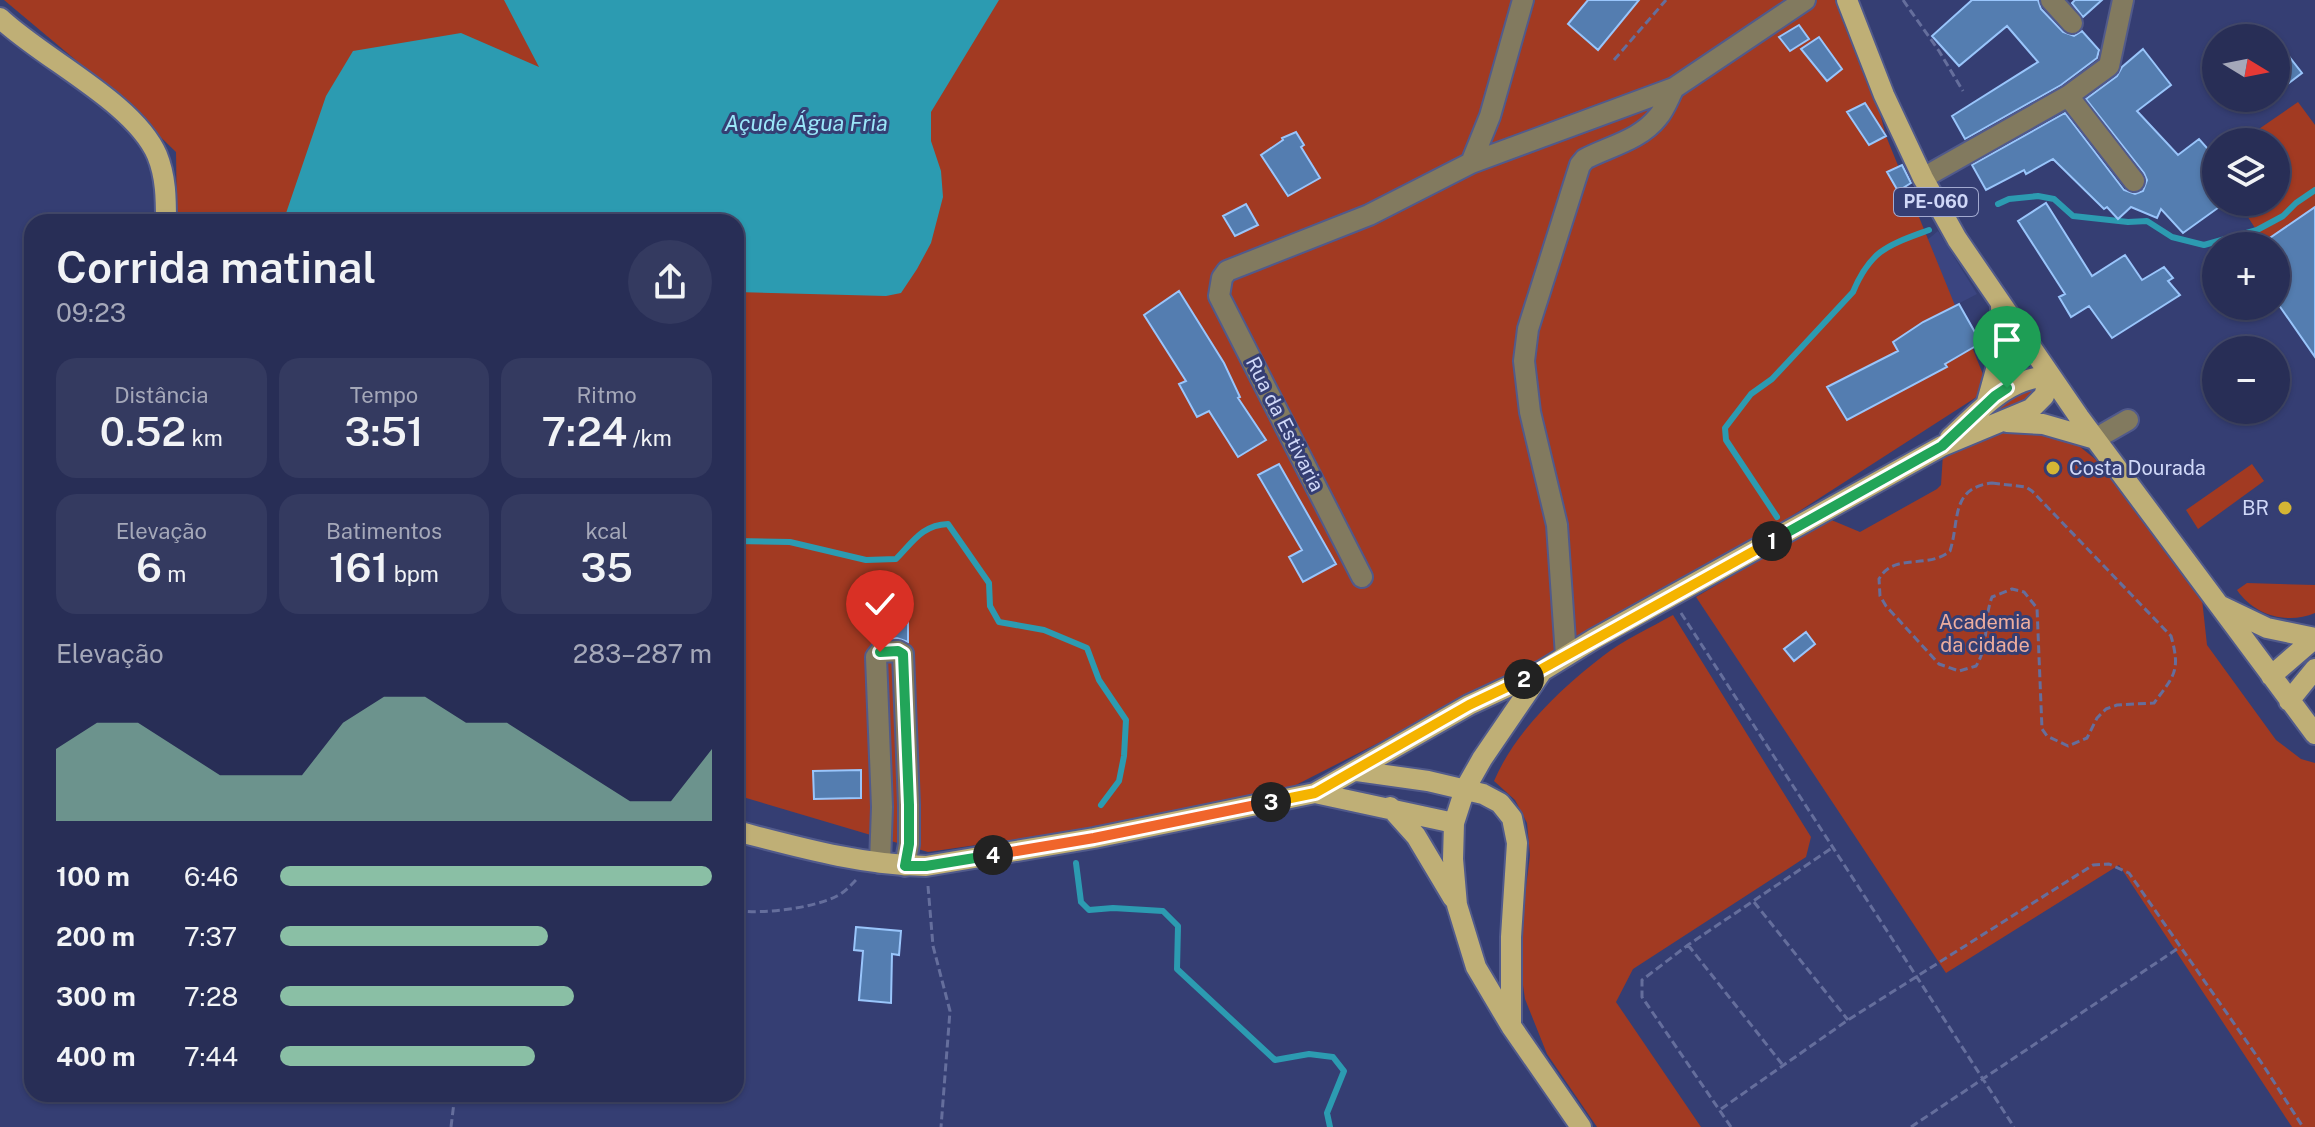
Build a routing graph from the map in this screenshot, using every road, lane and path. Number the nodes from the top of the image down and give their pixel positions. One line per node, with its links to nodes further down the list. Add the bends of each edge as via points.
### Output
1 (1523, 0): 14 (street)
2 (1666, 0): 10 (path)
3 (1805, 0): 11 (street)
4 (1847, 0): 15 (main road, PE-060)
5 (1903, 0): 12 (path)
6 (2051, 0): 9 (street)
7 (2123, 0): 13 (street, via 2109,66)
8 (0, 18): 17 (main road, via 148,139 163,173)
9 (2072, 23)
10 (1614, 60)
11 (1674, 88): 14 (street); 30 (street, via 1660,116 1647,128 1580,165 1528,329 1524,378 1557,525)
12 (1963, 91)
13 (2068, 96): 15 (street); 16 (street)
14 (1471, 163): 26 (street, Rua da Estivaria, via 1369,215 1227,271 1222,278 1219,296)
15 (1923, 178): 18 (main road, PE-060)
16 (2134, 181)
17 (166, 214)
18 (2001, 301): 19 (main road, PE-060); 20 (main road, via 2002,348)
19 (2050, 376): 20 (main road, via 2016,382); 22 (main road, via 2038,403); 23 (main road, PE-060)
20 (1986, 405): 24 (main road)
21 (2128, 420): 23 (street)
22 (2003, 421): 23 (main road, via 2043,424); 24 (main road)
23 (2095, 439): 28 (main road, PE-060)
24 (1942, 446): 27 (main road)
25 (2036, 495): 25 (path, via 2171,636 2177,667 2154,703 2106,709 2087,738 2068,746 2042,729 2037,608 2024,592 2012,589 1992,597 1981,659 1959,671 1939,664 1886,606 1878,588 1883,573 1894,565 1933,561 1950,551 1959,503 1972,488 2015,484)
26 (1362, 577)
27 (1672, 598): 30 (main road); 42 (path)
28 (2216, 603): 29 (main road, via 2267,628); 33 (main road, PE-060)
29 (2315, 638): 33 (main road)
30 (1566, 656): 32 (main road)
31 (2315, 669): 34 (main road)
32 (1542, 671): 36 (main road, via 1469,705); 37 (main road)
33 (2271, 676): 34 (main road, PE-060)
34 (2289, 701): 35 (main road, PE-060)
35 (2315, 734)
36 (1357, 771): 37 (main road); 38 (main road)
37 (1465, 789): 40 (main road); 53 (main road, via 1500,803 1516,831)
38 (1315, 793): 39 (main road); 45 (main road)
39 (1390, 807): 40 (main road); 47 (main road, via 1416,836)
40 (1454, 823): 47 (main road)
41 (744, 833): 43 (main road)
42 (1832, 848): 46 (path); 51 (path)
43 (878, 863): 44 (main road); 44 (street, via 882,817 876,657 898,651 903,654 909,805); 48 (path, via 834,898 763,912)
44 (905, 866): 45 (main road)
45 (926, 866): 59 (path, via 933,946 950,1011)
46 (1754, 902): 49 (path); 52 (path)
47 (1457, 905): 53 (main road, via 1476,967)
48 (744, 911)
49 (1688, 945): 54 (path); 57 (path, via 1645,975 1641,992)
50 (2180, 947): 51 (path, via 2129,873 2100,864); 55 (path); 64 (path)
51 (1918, 977): 52 (path); 55 (path)
52 (1848, 1020): 54 (path)
53 (1511, 1026): 60 (main road)
54 (1782, 1064): 57 (path)
55 (1983, 1080): 62 (path); 63 (path)
56 (454, 1102): 58 (path)
57 (1721, 1109): 61 (path)
58 (451, 1127)
59 (941, 1127)
60 (1581, 1127)
61 (1731, 1127)
62 (1911, 1127)
63 (2014, 1127)
64 (2303, 1127)

